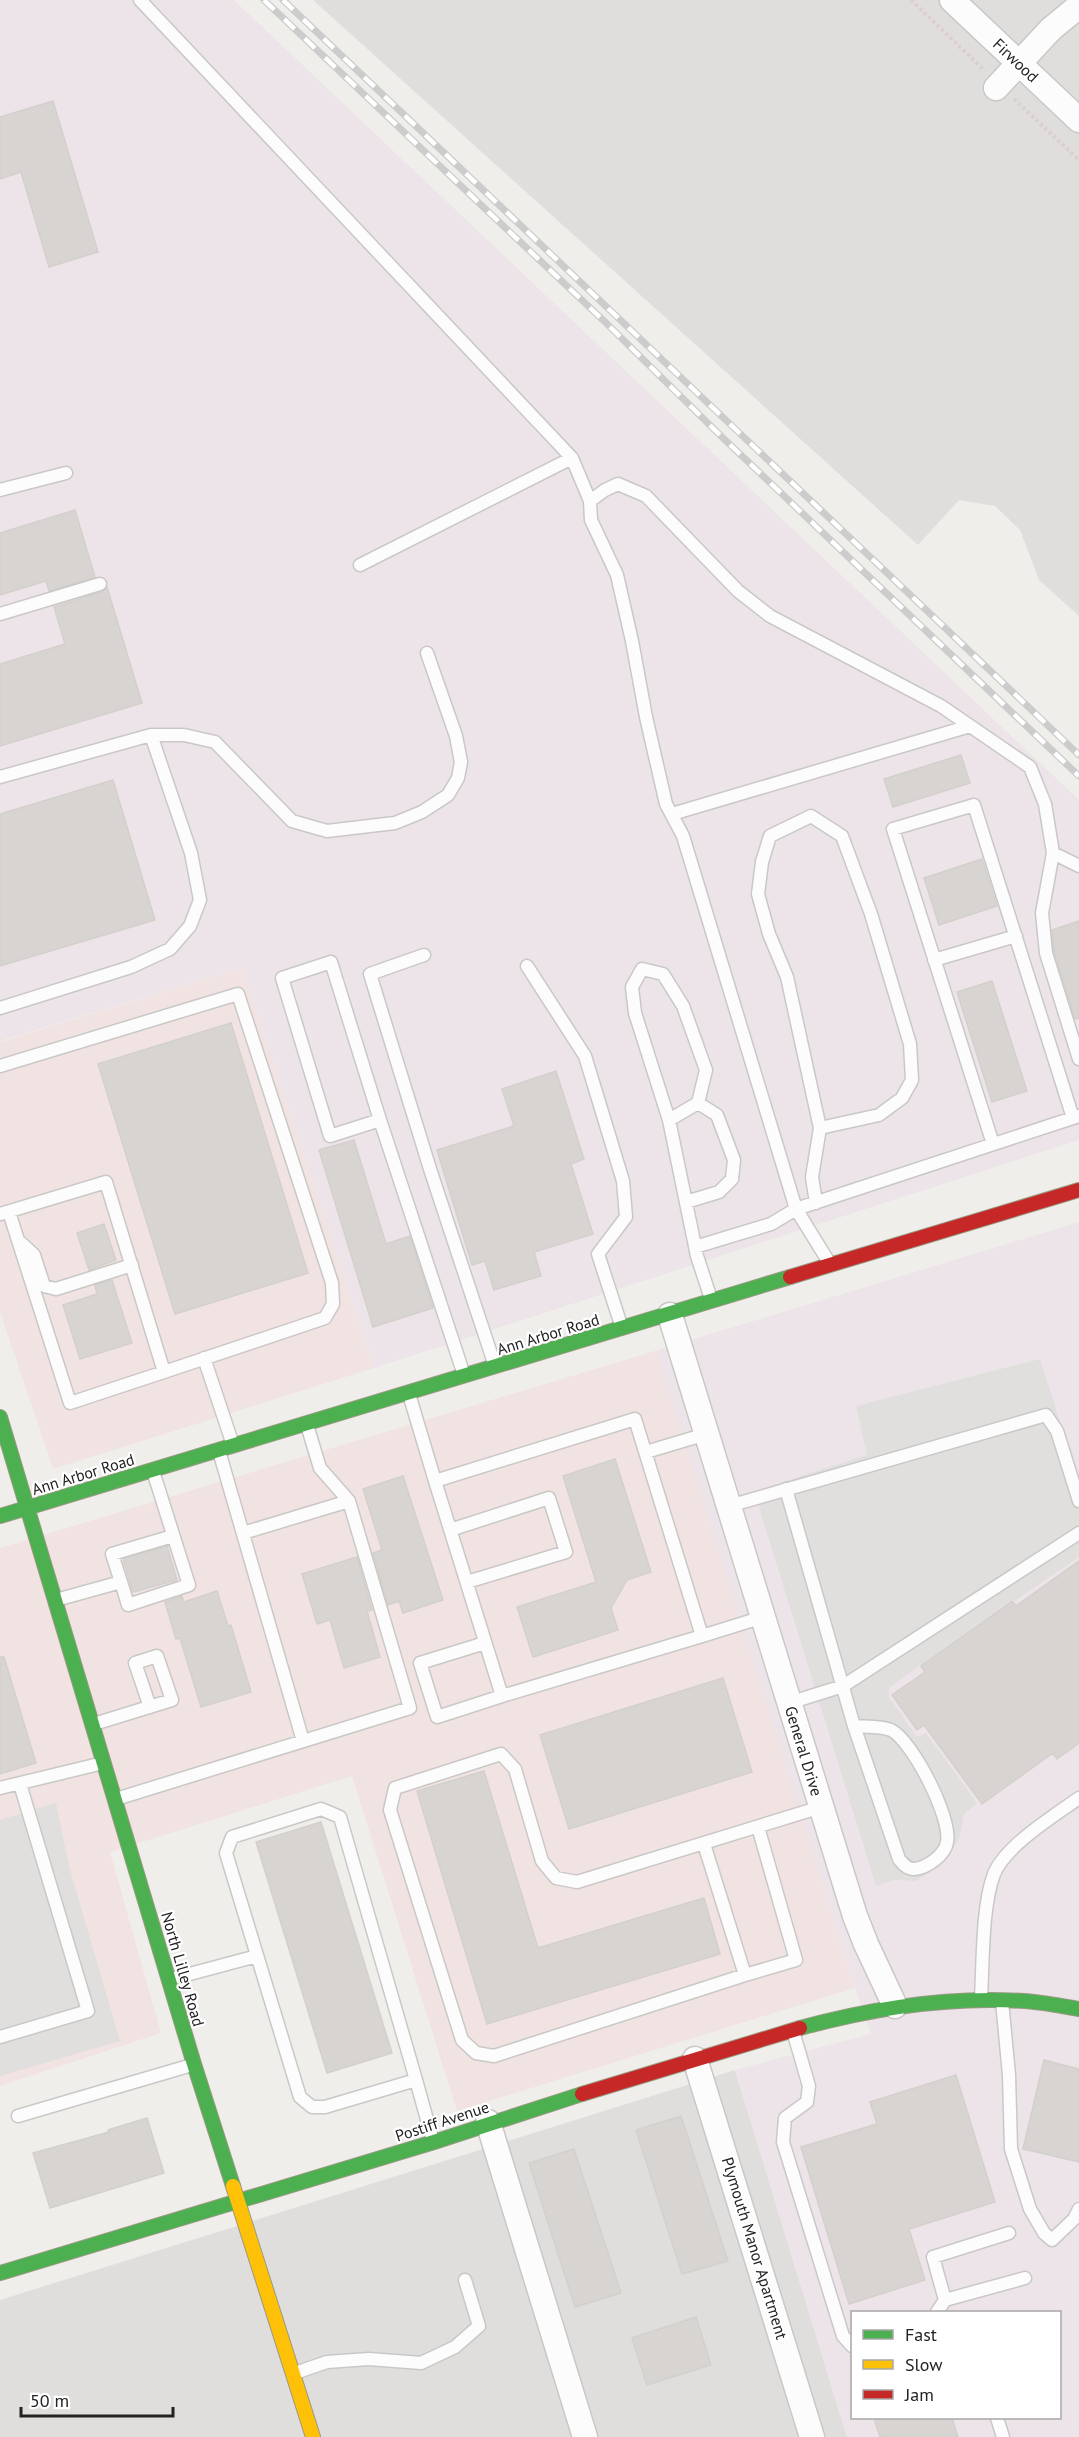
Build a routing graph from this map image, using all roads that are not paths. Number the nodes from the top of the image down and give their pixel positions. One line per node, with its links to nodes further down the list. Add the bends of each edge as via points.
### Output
1 (140, 0): 7 (lane)
2 (952, 0): 4 (street, Firwood)
3 (1079, 6): 4 (street, via 1051,29)
4 (1020, 64): 5 (street); 6 (street, Firwood)
5 (996, 88)
6 (1079, 120)
7 (572, 458): 10 (lane); 11 (lane)
8 (66, 473): 9 (lane)
9 (0, 490)
10 (590, 501): 15 (lane, via 618,484 646,496 738,591 770,616 941,706); 18 (lane, via 591,520 617,575 666,804)
11 (360, 565)
12 (100, 584): 13 (lane)
13 (0, 614)
14 (427, 653): 16 (lane, via 461,762 458,778 448,795 395,824 327,831 292,821 215,742 184,735)
15 (970, 726): 18 (lane); 19 (lane, via 1030,766 1046,804)
16 (151, 735): 17 (lane); 25 (lane, via 191,853 200,900 190,926 170,949 131,967)
17 (0, 777)
18 (672, 814): 37 (lane, via 683,836)
19 (1053, 853): 20 (lane); 26 (lane, via 1042,913 1046,953)
20 (1079, 866)
21 (1016, 936): 23 (lane); 23 (lane, via 974,805 893,829); 29 (lane)
22 (424, 955): 47 (lane, via 370,974)
23 (934, 960): 33 (lane)
24 (527, 966): 45 (lane, via 585,1056 623,1181 626,1217 598,1254)
25 (0, 1008)
26 (1079, 1059)
27 (0, 1066): 46 (lane, via 238,994 332,1283 333,1304 325,1318)
28 (698, 1103): 31 (lane); 31 (lane, via 706,1070 683,1006 663,974 642,969 632,987 635,1013); 35 (lane, via 717,1115 734,1160 732,1179 719,1192)
29 (1076, 1117): 33 (lane)
30 (380, 1120): 30 (lane, via 330,1136 282,978 331,962); 49 (lane)
31 (669, 1120): 35 (lane)
32 (820, 1128): 32 (lane, via 787,978 769,934 759,894 762,862 770,836 811,816 842,836 871,914 910,1044 912,1080 902,1098 879,1115); 36 (lane, via 812,1177)
33 (993, 1144): 36 (lane)
34 (1079, 1190): 42 (street, Ann Arbor Road)
35 (686, 1202): 40 (lane)
36 (816, 1203): 37 (lane)
37 (796, 1209): 40 (lane, via 771,1224); 42 (lane)
38 (5, 1213): 39 (lane); 41 (lane, via 106,1182)
39 (19, 1241): 41 (lane, via 34,1254 44,1286 56,1289); 48 (lane, via 70,1403)
40 (695, 1247): 43 (lane)
41 (132, 1265): 48 (lane)
42 (831, 1265): 43 (street, Ann Arbor Road)
43 (711, 1302): 44 (street, Ann Arbor Road)
44 (670, 1315): 45 (street, Ann Arbor Road); 53 (street, General Drive)
45 (623, 1329): 47 (street, Ann Arbor Road)
46 (204, 1358): 48 (lane); 54 (lane)
47 (495, 1367): 49 (street, Ann Arbor Road)
48 (164, 1372)
49 (464, 1377): 50 (street, Ann Arbor Road)
50 (409, 1394): 52 (street, Ann Arbor Road); 58 (lane)
51 (0, 1417): 63 (street, North Lilley Road)
52 (307, 1424): 54 (street, Ann Arbor Road); 60 (lane, via 320,1468)
53 (706, 1434): 56 (lane); 62 (street, General Drive)
54 (233, 1446): 55 (street, Ann Arbor Road)
55 (219, 1450): 57 (street, Ann Arbor Road); 66 (lane)
56 (646, 1452): 58 (lane, via 635,1419); 73 (lane)
57 (153, 1471): 63 (street, Ann Arbor Road); 68 (lane)
58 (435, 1481): 65 (lane)
59 (786, 1489): 61 (lane, via 1046,1415 1057,1431); 62 (lane); 75 (lane)
60 (349, 1500): 66 (lane); 81 (lane, via 410,1708)
61 (1079, 1502)
62 (729, 1506): 72 (street, General Drive)
63 (26, 1508): 64 (street, Ann Arbor Road); 71 (street, North Lilley Road)
64 (0, 1516)
65 (450, 1530): 70 (lane); 70 (lane, via 549,1498 566,1552)
66 (243, 1533): 81 (lane)
67 (1079, 1533): 75 (lane)
68 (174, 1536): 69 (lane, via 112,1554); 69 (lane, via 189,1585 128,1605)
69 (121, 1582): 71 (lane)
70 (467, 1582): 74 (lane)
71 (55, 1600): 79 (street, North Lilley Road)
72 (763, 1617): 73 (lane); 77 (street, General Drive)
73 (702, 1636): 76 (lane)
74 (485, 1643): 76 (lane); 76 (lane, via 420,1663 423,1674 437,1717)
75 (843, 1686): 77 (lane); 80 (lane)
76 (502, 1696)
77 (789, 1703): 87 (street, General Drive)
78 (150, 1707): 79 (lane)
79 (93, 1724): 82 (street, North Lilley Road)
80 (854, 1726): 80 (lane, via 899,1859 914,1869 929,1863 942,1854 948,1841 945,1822 924,1769 909,1745 890,1730)
81 (303, 1741): 86 (lane)
82 (104, 1763): 83 (lane); 86 (street, North Lilley Road)
83 (20, 1784): 84 (lane); 98 (lane, via 88,2011)
84 (0, 1788)
85 (1079, 1798): 93 (lane, via 1015,1846 994,1873 986,1913)
86 (115, 1800): 92 (street, North Lilley Road)
87 (821, 1808): 88 (lane); 95 (street, General Drive, via 855,1916)
88 (758, 1827): 89 (lane); 91 (lane, via 796,1960)
89 (704, 1844): 91 (lane); 91 (lane, via 577,1882 556,1878 542,1860 515,1769 501,1754 395,1788 390,1810 462,2040 476,2053 494,2056)
90 (257, 1956): 92 (lane); 101 (lane, via 300,2097 312,2107 325,2107); 101 (lane, via 225,1853 231,1837 321,1809 340,1817)
91 (744, 1976)
92 (170, 1979): 100 (street, North Lilley Road)
93 (981, 1998): 94 (street); 95 (street)
94 (1002, 2000): 96 (street); 106 (lane, via 1011,2149 1030,2209 1052,2240)
95 (895, 2006): 97 (street, Postiff Avenue)
96 (1079, 2009)
97 (793, 2030): 99 (street, Postiff Avenue); 113 (lane, via 809,2086 807,2102 785,2118 783,2142 843,2336)
98 (0, 2037)
99 (695, 2059): 103 (street, Postiff Avenue); 118 (street, Plymouth Manor Apartment)
100 (194, 2064): 102 (lane); 105 (street, North Lilley Road)
101 (416, 2080): 104 (lane)
102 (18, 2116)
103 (488, 2122): 104 (street, Postiff Avenue); 117 (street)
104 (434, 2142): 105 (street, Postiff Avenue)
105 (238, 2201): 108 (street, Postiff Avenue); 114 (street, North Lilley Road)
106 (1079, 2209)
107 (1009, 2233): 111 (lane, via 933,2257)
108 (0, 2273)
109 (1025, 2278): 111 (lane)
110 (465, 2280): 114 (lane, via 479,2326 455,2347 421,2363 369,2359 327,2362)
111 (945, 2300): 112 (lane)
112 (938, 2311)
113 (851, 2345)
114 (293, 2373): 116 (street, North Lilley Road)
115 (998, 2419): 119 (lane)
116 (313, 2437)
117 (585, 2437)
118 (813, 2437)
119 (1003, 2437)

